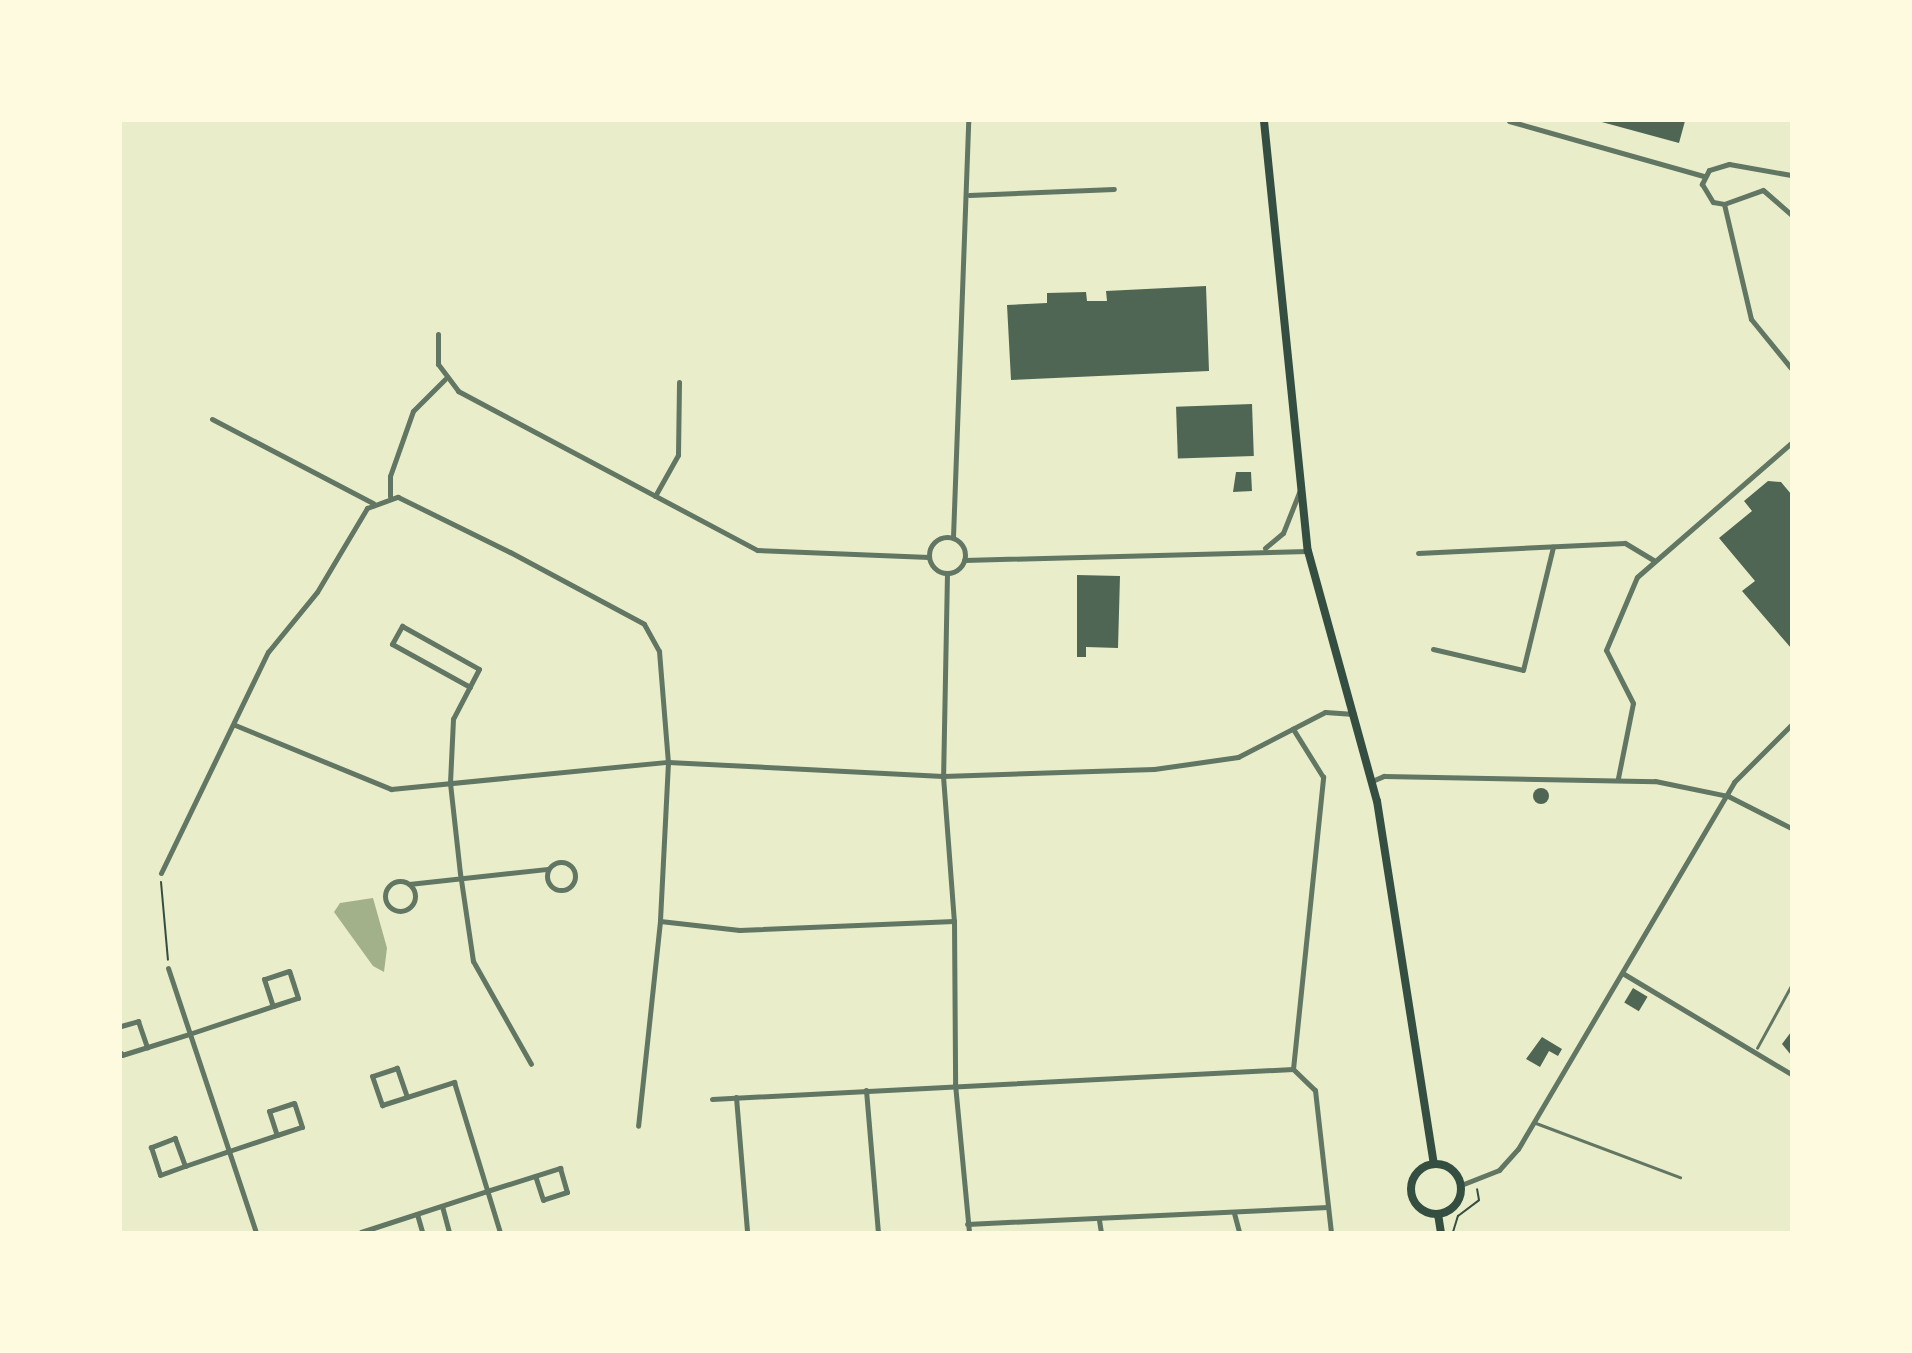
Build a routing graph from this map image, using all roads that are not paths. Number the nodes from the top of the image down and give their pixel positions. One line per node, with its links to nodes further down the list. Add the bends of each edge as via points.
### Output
1 (968, 121): 7 (street)
2 (1264, 121): 16 (main road)
3 (1509, 121): 5 (street)
4 (1791, 175): 5 (street, via 1729,164)
5 (1704, 176): 8 (street, via 1706,194)
6 (1114, 189): 7 (street)
7 (968, 195): 20 (street)
8 (1724, 204): 9 (street, via 1763,190); 11 (street, via 1751,319)
9 (1791, 214)
10 (438, 334): 12 (street)
11 (1791, 368)
12 (445, 379): 17 (street, via 413,411 390,476); 18 (street)
13 (679, 382): 18 (street, via 678,455)
14 (212, 419): 19 (street)
15 (1791, 443): 27 (street)
16 (1300, 490): 22 (street, via 1283,533); 23 (main road)
17 (390, 496): 19 (street); 35 (street, via 644,624 664,675)
18 (655, 496): 25 (street, via 757,550)
19 (373, 503): 32 (street, via 317,592 268,652)
20 (953, 537): 25 (street, via 937,540); 26 (street)
21 (1553, 547): 24 (street); 27 (street, via 1625,543); 29 (street, via 1523,670)
22 (1265, 548): 23 (street); 26 (street)
23 (1308, 551): 31 (main road)
24 (1418, 553)
25 (929, 557): 28 (street)
26 (964, 560): 28 (street)
27 (1653, 560): 37 (street, via 1637,577 1606,650 1633,703)
28 (947, 573): 36 (street)
29 (1433, 649)
30 (470, 687): 30 (street, via 479,669 402,626 392,644); 39 (street, via 453,719)
31 (1353, 714): 34 (street, via 1325,712); 38 (main road)
32 (235, 725): 39 (street, via 391,789); 43 (street)
33 (1791, 725): 40 (street, via 1734,782)
34 (1293, 729): 36 (street, via 1238,757 1166,767); 58 (street, via 1323,778)
35 (668, 762): 36 (street); 39 (street); 46 (street)
36 (943, 776): 47 (street)
37 (1618, 778): 38 (street, via 1384,776); 40 (street)
38 (1372, 781): 69 (main road)
39 (450, 783): 44 (street)
40 (1728, 796): 41 (street); 49 (street)
41 (1791, 828)
42 (548, 869): 42 (street, via 569,863 574,882 556,890 547,880); 44 (street)
43 (161, 873)
44 (460, 873): 45 (street); 57 (street, via 473,961)
45 (410, 884): 45 (street, via 416,895 411,907 394,910 385,901 387,888 397,881)
46 (660, 921): 47 (street, via 739,930); 66 (street)
47 (954, 921): 60 (street)
48 (168, 968): 53 (street)
49 (1624, 974): 55 (street); 65 (street)
50 (1791, 986): 55 (lane)
51 (273, 1006): 51 (street, via 298,998 289,971 264,979); 53 (street)
52 (121, 1026): 54 (street, via 138,1021)
53 (190, 1034): 54 (street); 68 (street)
54 (147, 1047): 56 (street)
55 (1757, 1048): 59 (street)
56 (121, 1053)
57 (531, 1063)
58 (1293, 1069): 60 (street); 76 (street, via 1315,1090)
59 (1791, 1074)
60 (955, 1084): 61 (street); 81 (street)
61 (866, 1090): 63 (street); 88 (street)
62 (407, 1097): 62 (street, via 397,1068 372,1076 382,1105); 74 (street, via 454,1082)
63 (736, 1097): 64 (street); 87 (street)
64 (712, 1099)
65 (1536, 1123): 72 (lane); 73 (street, via 1499,1170)
66 (638, 1126)
67 (277, 1135): 67 (street, via 302,1127 294,1103 269,1111); 68 (street)
68 (229, 1151): 70 (street); 82 (street)
69 (1434, 1164): 73 (main road, via 1451,1168); 79 (main road, via 1417,1172 1411,1191 1420,1208)
70 (185, 1166): 70 (street, via 176,1139 150,1147 160,1175)
71 (535, 1176): 71 (street, via 560,1168 567,1192 543,1200); 74 (street)
72 (1680, 1177)
73 (1461, 1185): 79 (main road, via 1453,1207)
74 (487, 1191): 75 (street); 86 (street)
75 (442, 1206): 78 (street); 85 (street)
76 (1328, 1207): 77 (street); 92 (street)
77 (1234, 1213): 80 (street); 91 (street)
78 (417, 1214): 83 (street); 84 (street)
79 (1438, 1214): 93 (main road)
80 (1098, 1220): 81 (street); 90 (street)
81 (967, 1224): 89 (street)
82 (256, 1232)
83 (361, 1232)
84 (422, 1232)
85 (449, 1232)
86 (500, 1232)
87 (747, 1232)
88 (878, 1232)
89 (969, 1232)
90 (1101, 1232)
91 (1239, 1232)
92 (1331, 1232)
93 (1441, 1232)

